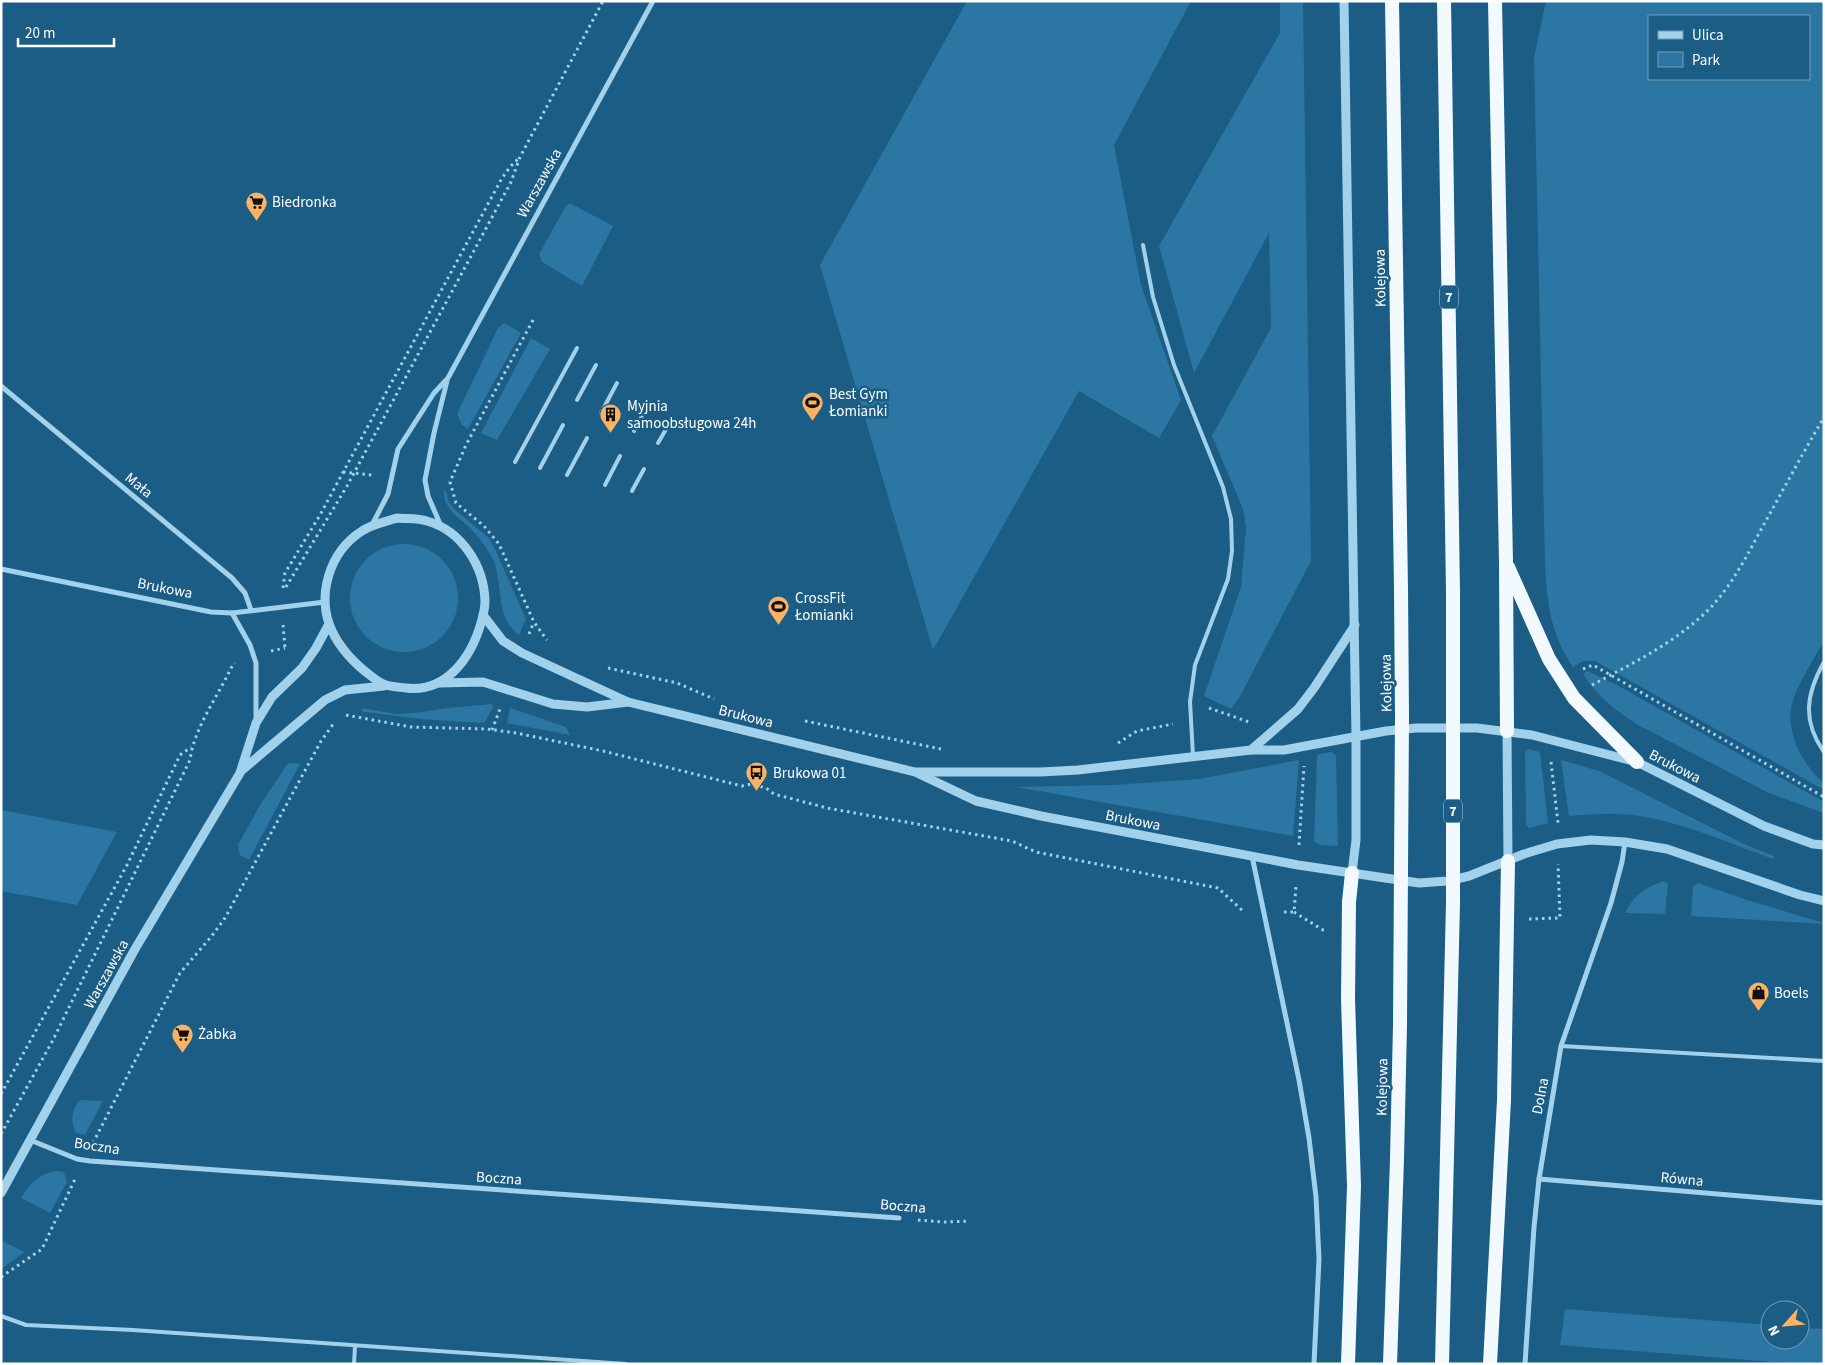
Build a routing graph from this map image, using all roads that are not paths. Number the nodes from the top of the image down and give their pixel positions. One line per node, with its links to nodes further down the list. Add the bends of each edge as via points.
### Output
1 (653, 1): 9 (street, Warszawska)
2 (1344, 1): 36 (street)
3 (1392, 1): 69 (highway, Kolejowa, bridge, via 1402,727 1400,1025)
4 (1444, 1): 70 (highway, 7, bridge, via 1453,592 1453,902)
5 (1495, 1): 29 (highway)
6 (1143, 245): 46 (lane, via 1174,365 1223,487 1231,519 1232,551 1228,580 1195,665 1190,709)
7 (577, 348): 21 (lane)
8 (596, 365): 12 (lane)
9 (448, 378): 27 (street, Warszawska, via 434,393 398,449 388,494); 28 (street, Warszawska, via 425,480)
10 (618, 383): 14 (lane)
11 (1, 386): 32 (street, Mała, via 232,578 245,593)
12 (577, 400)
13 (646, 408): 17 (lane)
14 (601, 413)
15 (563, 425): 22 (lane)
16 (668, 426): 19 (lane)
17 (634, 431)
18 (587, 438): 24 (lane)
19 (658, 443)
20 (620, 456): 25 (lane)
21 (515, 462)
22 (540, 468)
23 (644, 469): 26 (lane)
24 (567, 475)
25 (604, 484)
26 (632, 492)
27 (372, 526): 28 (street, via 397,518 426,520); 31 (street, via 351,539 340,553 330,570)
28 (440, 526): 34 (street, via 463,544 476,562 483,582)
29 (1506, 562): 42 (highway); 47 (highway, via 1549,659 1574,698)
30 (1, 569): 33 (street, Brukowa, via 211,612)
31 (325, 602): 32 (street, Brukowa); 35 (street)
32 (252, 610): 33 (street, Brukowa)
33 (232, 612): 41 (street, Warszawska, via 256,663)
34 (483, 615): 38 (street, via 476,639 464,662); 40 (street, Brukowa, via 503,641 522,653)
35 (329, 624): 39 (street, via 337,641 356,665); 41 (street, Warszawska, via 302,668 272,697)
36 (1355, 625): 43 (street); 44 (street, via 1301,706)
37 (1824, 662): 45 (lane, via 1815,679 1809,706 1810,726)
38 (440, 683): 39 (street, via 414,689); 40 (street, Brukowa, via 483,682 561,705 587,707)
39 (384, 686): 48 (street, Warszawska, via 345,690 325,700)
40 (628, 702): 49 (street, Brukowa)
41 (256, 723): 48 (street, Warszawska)
42 (1507, 731): 43 (street, Brukowa, via 1416,728); 47 (street, Brukowa); 53 (street)
43 (1356, 736): 44 (street, Brukowa, via 1284,750); 54 (street, via 1356,840)
44 (1251, 750): 46 (street, Brukowa)
45 (1824, 752)
46 (1193, 758): 49 (street, Brukowa, via 1050,772)
47 (1637, 762): 51 (street, Brukowa, via 1764,826)
48 (241, 771): 58 (street, Warszawska, via 153,918)
49 (914, 772): 52 (street, Brukowa, via 976,801)
50 (1625, 842): 53 (street, via 1591,840 1557,844); 55 (street, via 1667,849 1800,895); 56 (street, Dolna, via 1611,903)
51 (1824, 845)
52 (1252, 856): 54 (street, Brukowa); 67 (street, via 1309,1138 1319,1259)
53 (1508, 861): 54 (street, Brukowa, via 1470,876 1433,882); 71 (highway, via 1504,1109)
54 (1352, 873): 68 (highway, via 1348,999 1354,1186)
55 (1824, 900)
56 (1561, 1046): 57 (lane); 59 (street, Dolna)
57 (1824, 1061)
58 (30, 1140): 60 (street, Warszawska); 62 (street, Boczna, via 84,1160)
59 (1539, 1179): 61 (street, Równa); 72 (street, Dolna)
60 (1, 1193)
61 (1824, 1202)
62 (899, 1218)
63 (1, 1316): 64 (lane, via 24,1325)
64 (355, 1346): 65 (lane); 66 (lane)
65 (354, 1364)
66 (626, 1364)
67 (1314, 1364)
68 (1348, 1364)
69 (1390, 1364)
70 (1442, 1364)
71 (1490, 1364)
72 (1525, 1364)

